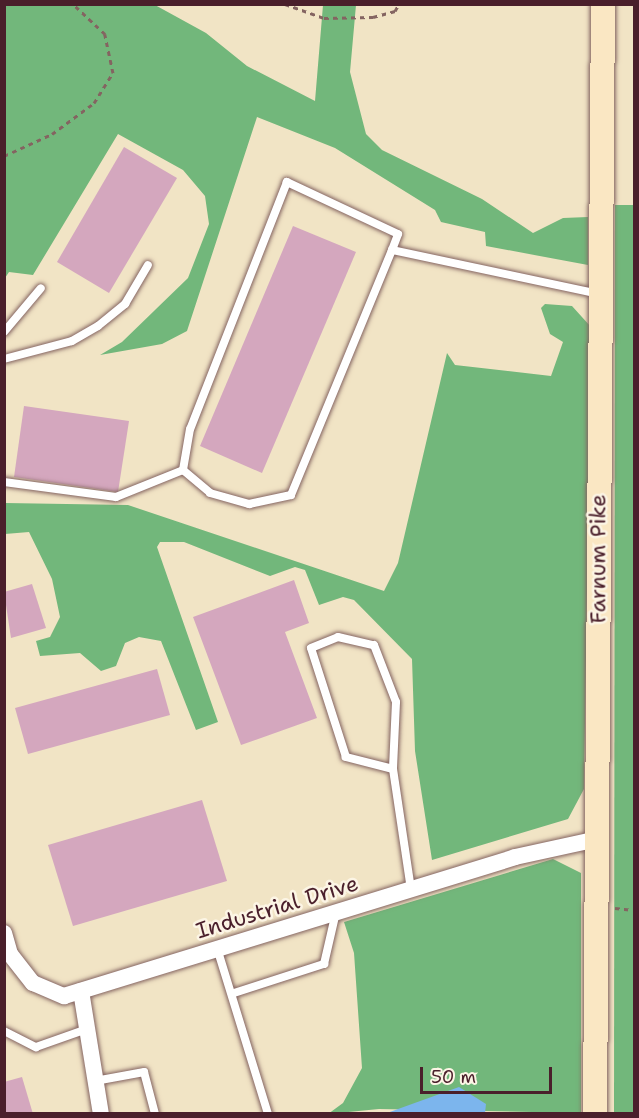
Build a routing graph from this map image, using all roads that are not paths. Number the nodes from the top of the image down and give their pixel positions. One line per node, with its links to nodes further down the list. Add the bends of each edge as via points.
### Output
1 (603, 4): 5 (main road, Farnum Pike)
2 (392, 250): 5 (lane); 8 (lane, via 291,495 277,502 249,504 210,493); 8 (lane, via 398,234 287,182 190,429)
3 (148, 266): 7 (lane, via 125,304 98,326 72,341)
4 (41, 288): 6 (lane)
5 (600, 295): 11 (main road, Farnum Pike)
6 (4, 332)
7 (4, 359)
8 (183, 470): 9 (lane, via 116,497)
9 (4, 482)
10 (393, 769): 10 (lane, via 396,702 374,645 338,637 311,648 346,757); 12 (lane)
11 (593, 840): 12 (street, Industrial Drive); 25 (main road, Farnum Pike)
12 (411, 889): 13 (street, Industrial Drive)
13 (336, 912): 15 (street, Industrial Drive); 18 (lane, via 324,964)
14 (4, 933): 16 (street, Industrial Drive)
15 (217, 948): 17 (street, Industrial Drive); 18 (lane)
16 (8, 956): 17 (street, Industrial Drive, via 33,983 64,996)
17 (81, 991): 19 (street)
18 (234, 993): 24 (lane)
19 (87, 1029): 20 (lane, via 36,1047); 21 (street)
20 (4, 1031)
21 (95, 1081): 22 (street); 23 (lane, via 144,1072)
22 (101, 1113)
23 (155, 1113)
24 (268, 1113)
25 (595, 1113)

